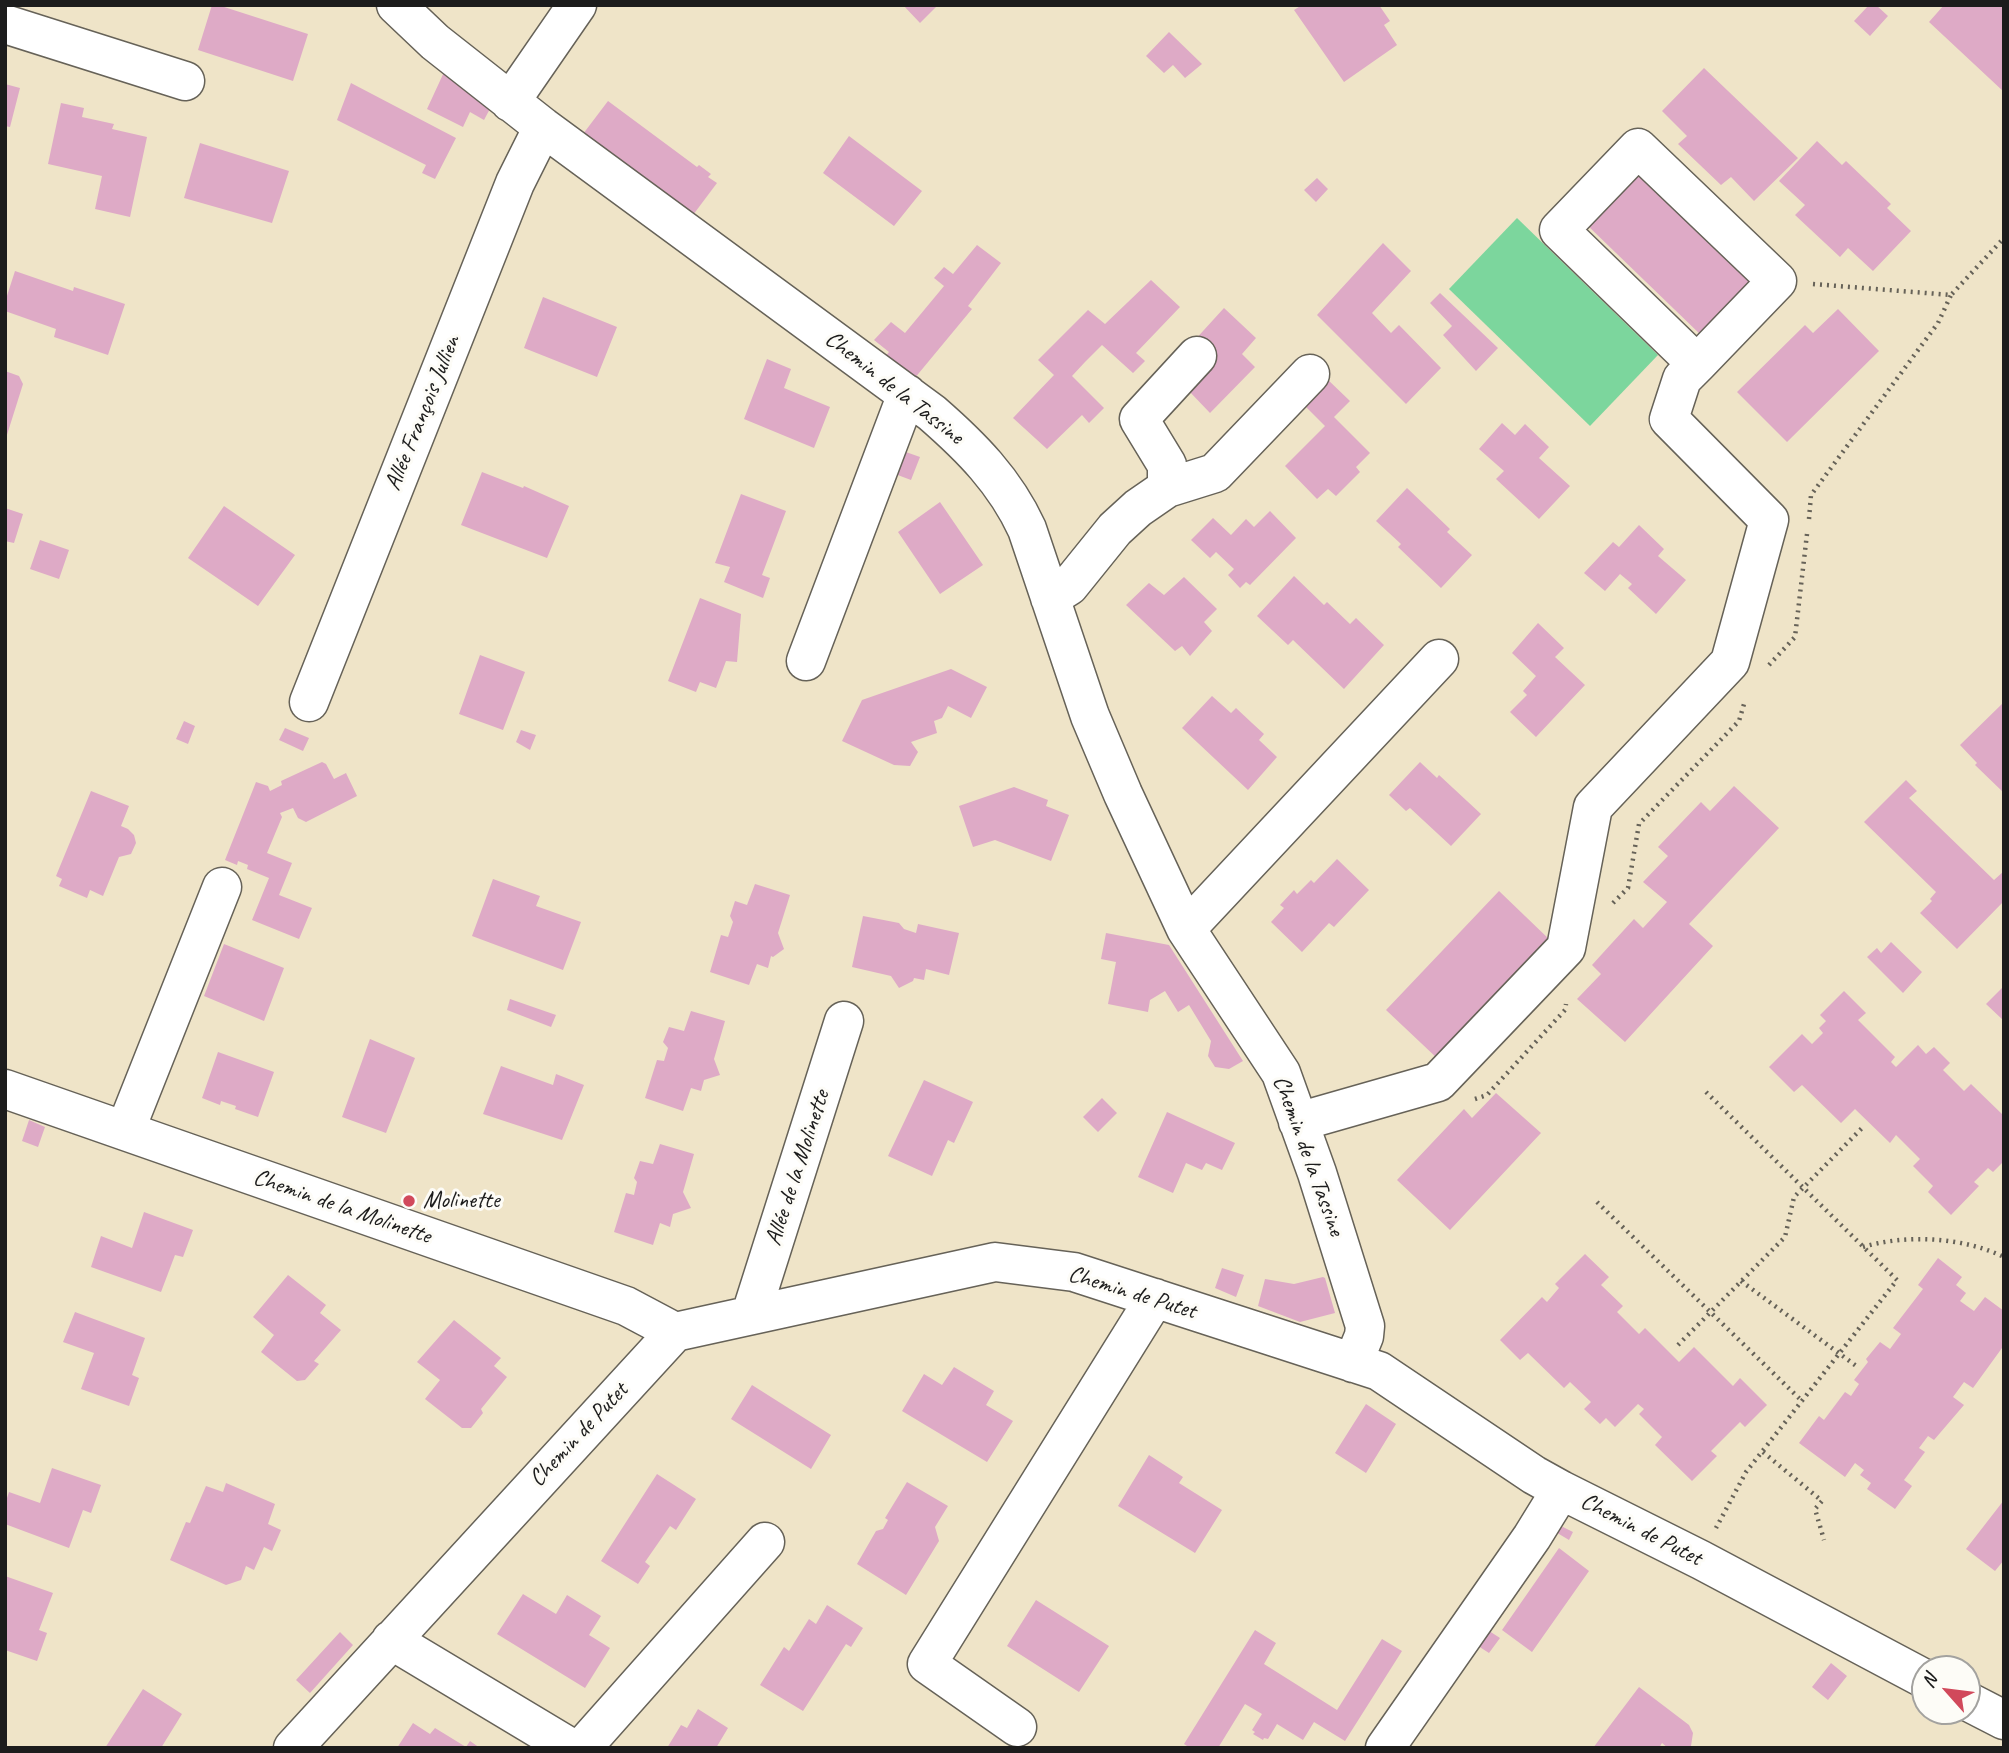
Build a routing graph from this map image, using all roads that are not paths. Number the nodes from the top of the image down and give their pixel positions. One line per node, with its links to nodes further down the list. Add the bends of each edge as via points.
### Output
1 (396, 5): 5 (street, Chemin de la Tassine)
2 (577, 5): 5 (street)
3 (5, 24): 4 (street)
4 (185, 81)
5 (510, 102): 6 (street, Chemin de la Tassine)
6 (543, 127): 10 (street, Chemin de la Tassine); 15 (street, Allée François Jullien, via 515,183)
7 (1197, 356): 11 (street, via 1139,419 1167,465)
8 (1697, 364): 8 (street, via 1777,281 1638,148 1559,230); 20 (street, via 1682,379 1670,419 1769,520 1730,662 1593,807 1566,948 1438,1082)
9 (1310, 374): 11 (street, via 1214,473)
10 (907, 394): 12 (street, Chemin de la Tassine, via 975,452 1003,486 1027,529); 14 (street)
11 (1167, 488): 12 (street, via 1115,529 1069,586)
12 (1050, 598): 17 (street, Chemin de la Tassine, via 1090,716)
13 (1439, 659): 17 (street)
14 (806, 661)
15 (309, 702)
16 (222, 887): 21 (street)
17 (1186, 929): 20 (street, Chemin de la Tassine, via 1280,1073)
18 (844, 1021): 23 (street, Allée de la Molinette)
19 (5, 1089): 21 (street, Chemin de la Molinette)
20 (1298, 1122): 25 (street, Chemin de la Tassine, via 1364,1326)
21 (125, 1131): 24 (street, Chemin de la Molinette, via 626,1306)
22 (1155, 1298): 23 (street, Chemin de Putet, via 1074,1272 995,1262); 25 (street, Chemin de Putet); 32 (street, via 927,1664)
23 (751, 1314): 24 (street, Chemin de Putet)
24 (675, 1332): 28 (street, Chemin de Putet)
25 (1353, 1363): 26 (street, Chemin de Putet, via 1379,1371)
26 (1561, 1490): 29 (street, Chemin de Putet); 36 (street)
27 (765, 1542): 35 (street)
28 (391, 1640): 33 (street, Chemin de Putet); 34 (street)
29 (1911, 1672)
30 (1981, 1708): 31 (street)
31 (2004, 1720)
32 (1017, 1727)
33 (293, 1748)
34 (571, 1748)
35 (582, 1748)
36 (1385, 1748)

